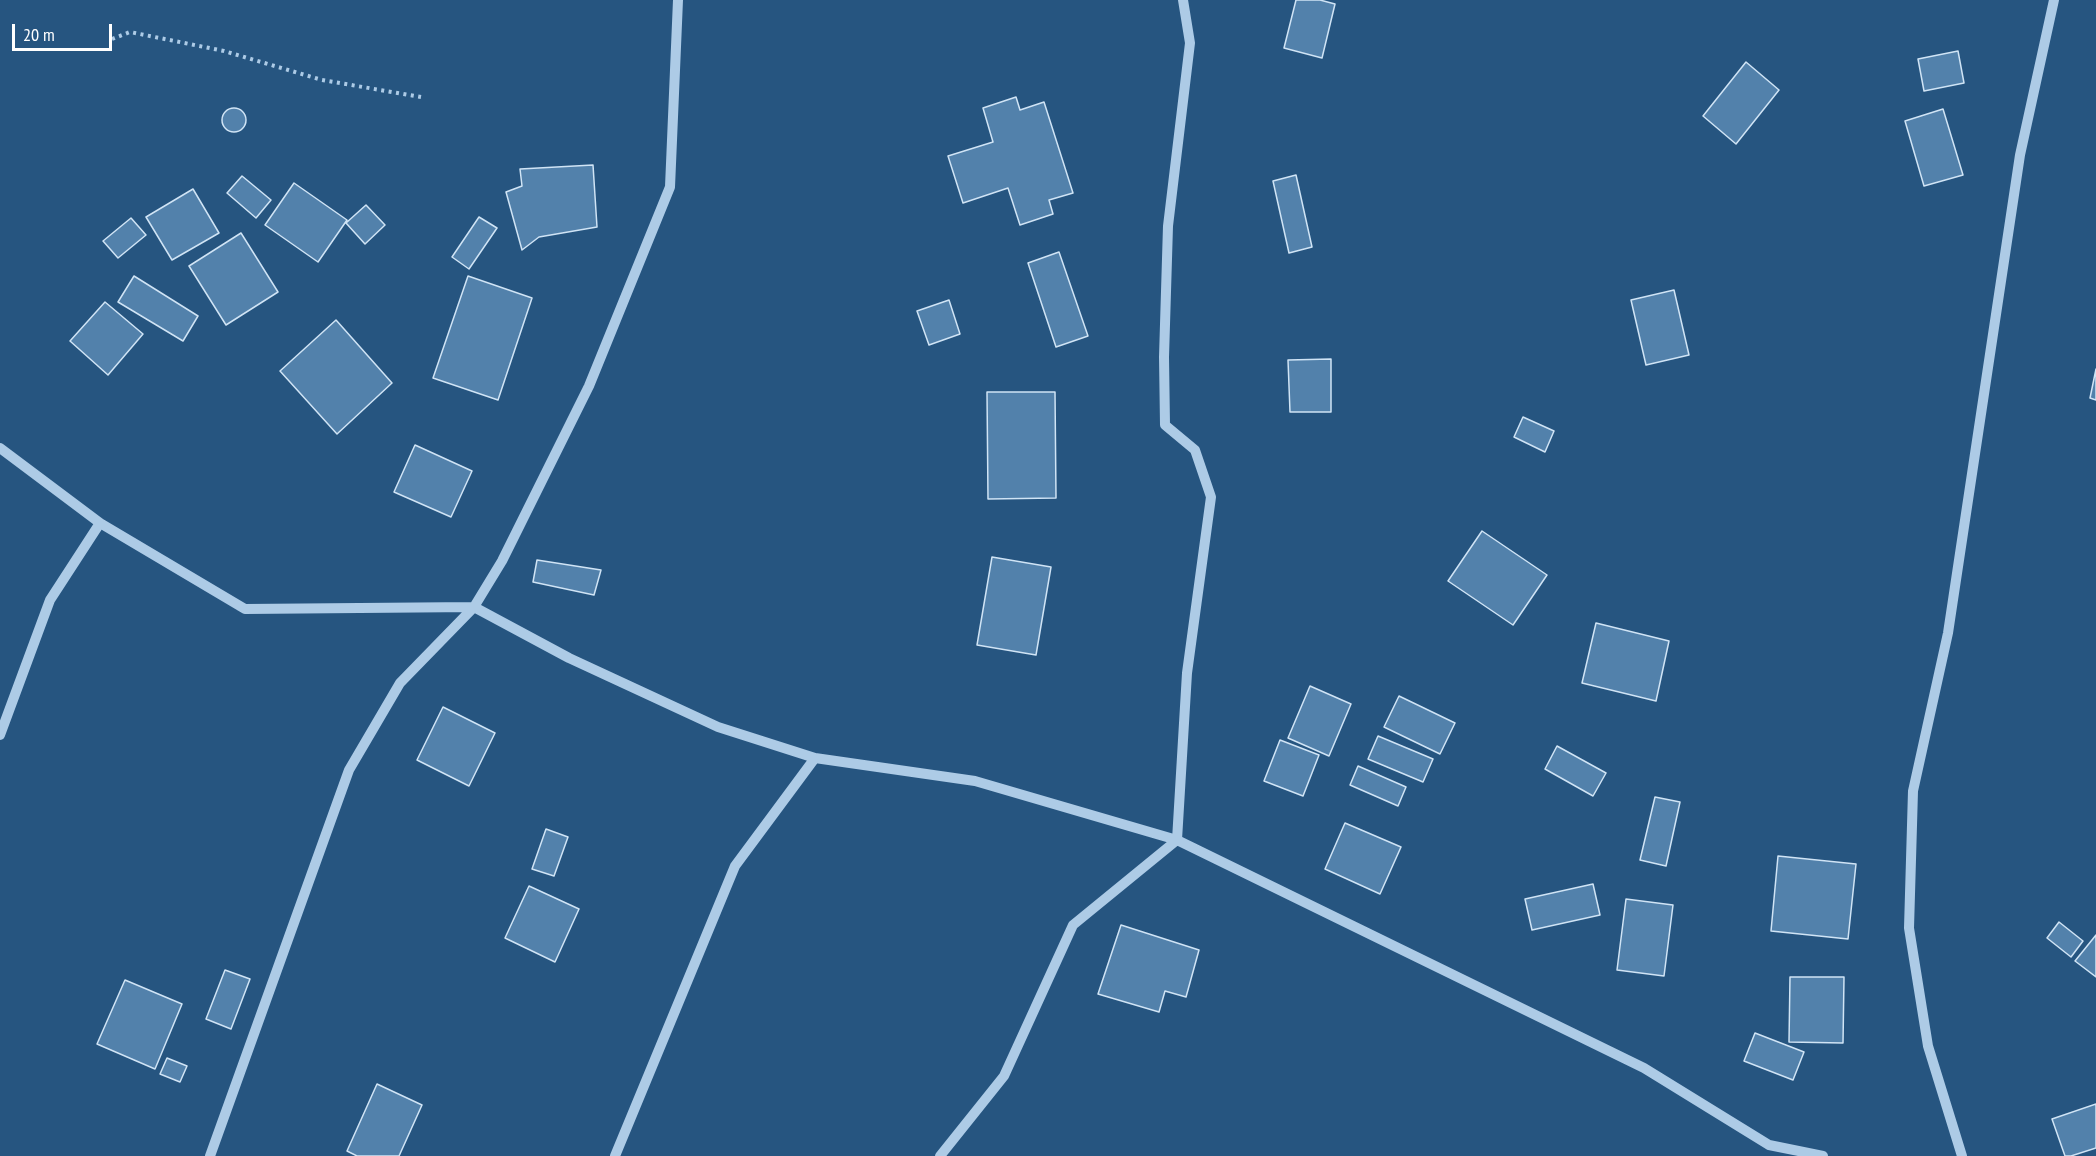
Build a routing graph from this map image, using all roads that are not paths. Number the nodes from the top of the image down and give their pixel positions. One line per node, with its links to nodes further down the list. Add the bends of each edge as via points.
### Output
1 (678, 0): 6 (street, via 670,187 589,386 502,561)
2 (1183, 0): 9 (street, via 1190,43 1168,226 1166,425 1195,450 1211,497 1187,673)
3 (2054, 0): 14 (street, via 2020,155 1947,633 1913,791 1909,928 1928,1046)
4 (0, 448): 5 (street)
5 (100, 523): 6 (street, via 245,609); 7 (street, via 50,600)
6 (474, 607): 8 (street, via 569,658 718,727); 10 (street, via 400,683 349,770)
7 (0, 735)
8 (815, 758): 9 (street, via 975,781); 11 (street, via 735,866)
9 (1177, 840): 12 (street, via 1073,925 1004,1076); 13 (street, via 1644,1068 1769,1145)
10 (210, 1156)
11 (615, 1156)
12 (940, 1156)
13 (1823, 1156)
14 (1962, 1156)

